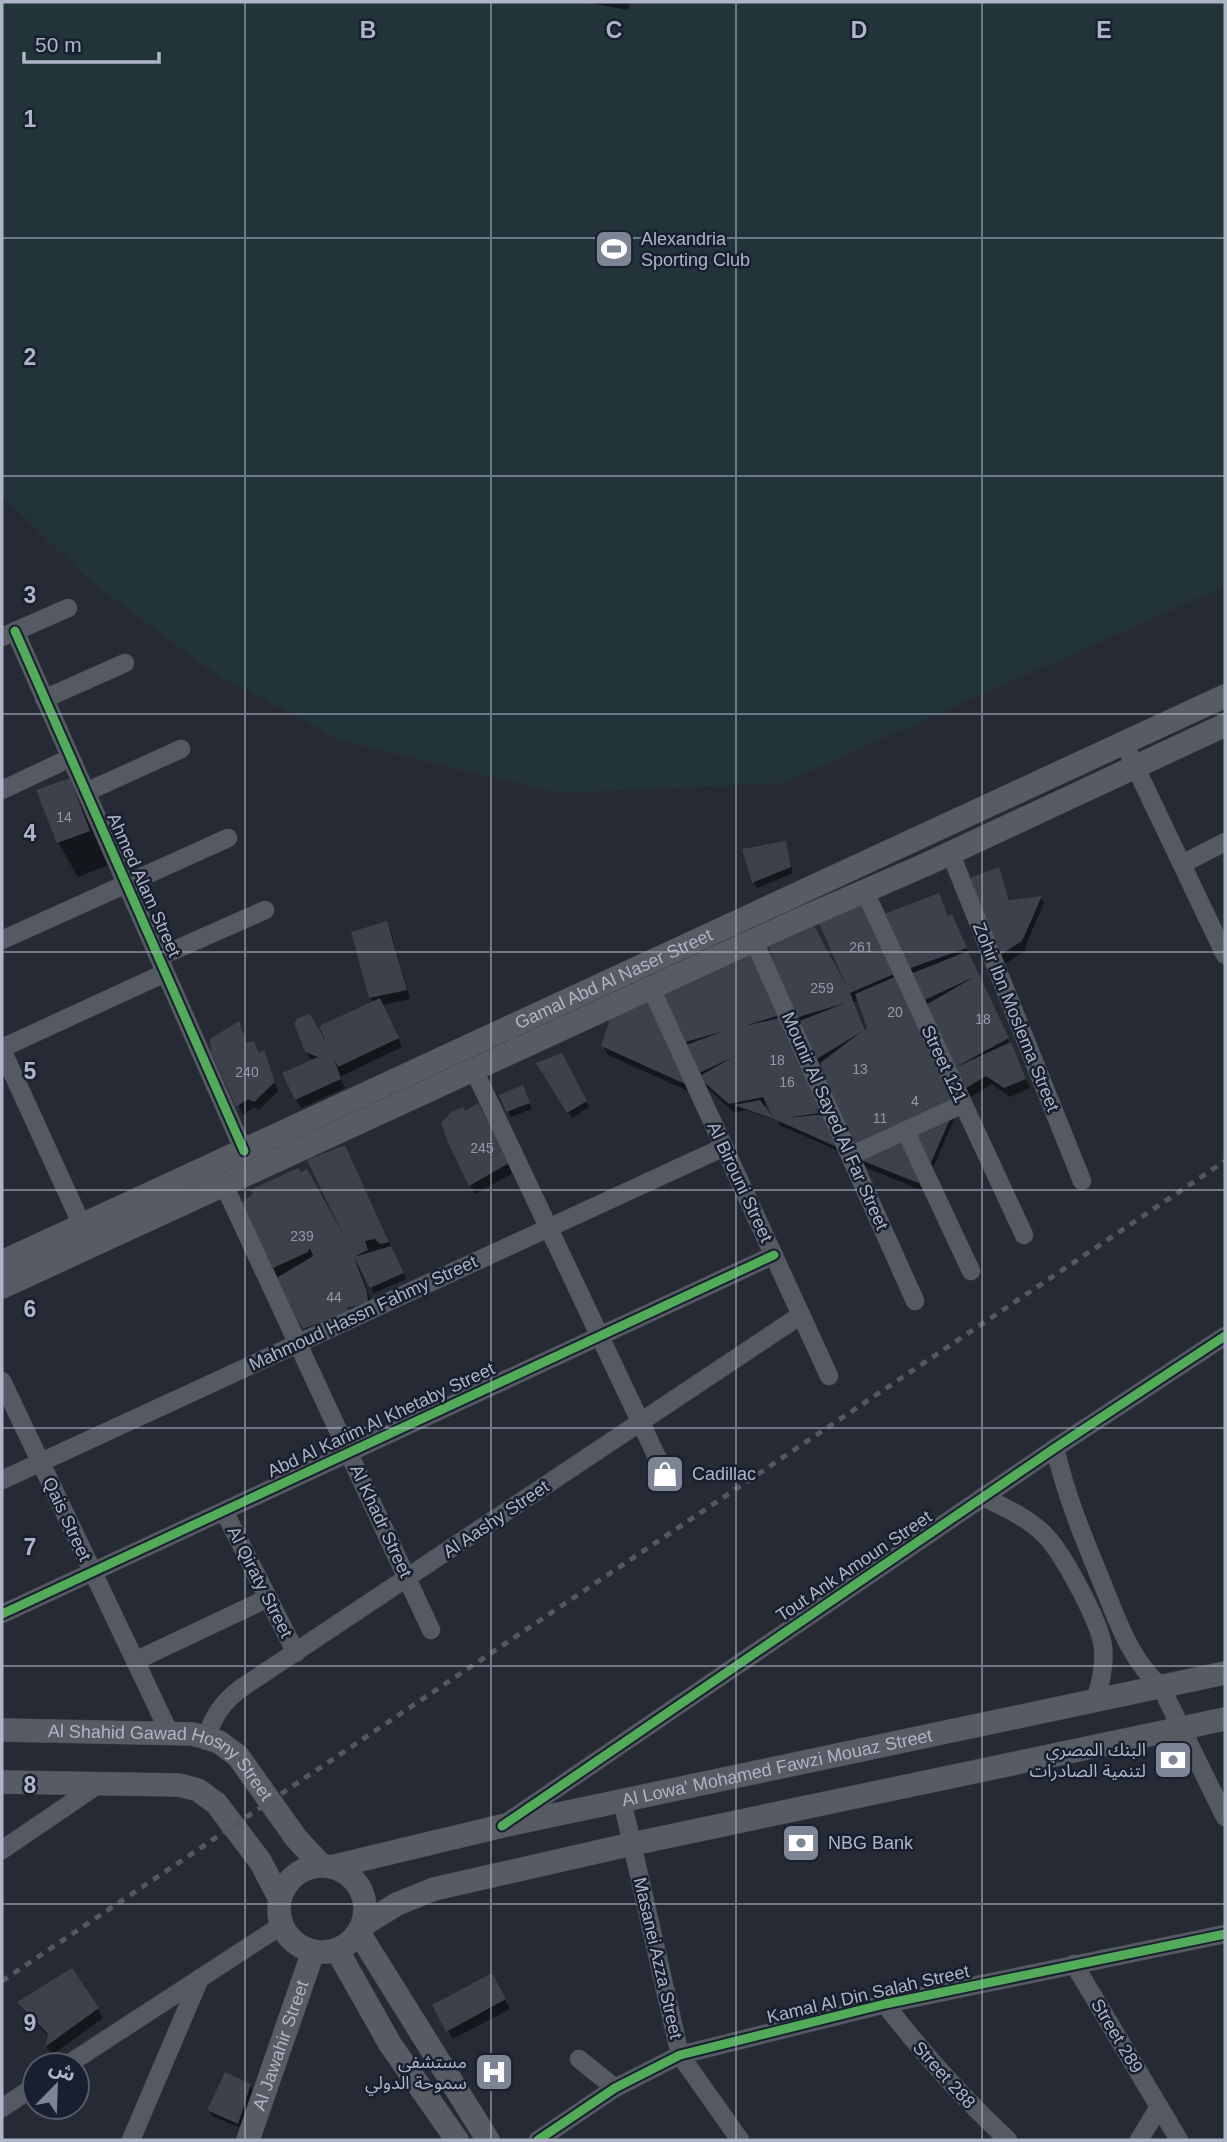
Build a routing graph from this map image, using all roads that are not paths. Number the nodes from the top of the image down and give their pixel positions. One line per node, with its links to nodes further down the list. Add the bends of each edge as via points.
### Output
1 (68, 608): 2 (street)
2 (8, 634): 5 (street, Ahmed Alam Street)
3 (125, 663): 5 (street)
4 (1225, 696): 7 (main road, Gamal Abd Al Naser Street)
5 (44, 699): 9 (street, Ahmed Alam Street)
6 (1225, 725): 10 (main road, Gamal Abd Al Naser Street)
7 (1124, 743): 10 (street); 19 (main road, Gamal Abd Al Naser Street)
8 (181, 749): 12 (street)
9 (70, 758): 11 (street); 12 (street, Ahmed Alam Street)
10 (1136, 766): 15 (main road, Gamal Abd Al Naser Street); 16 (street)
11 (2, 790)
12 (86, 792): 17 (street, Ahmed Alam Street)
13 (228, 838): 17 (street)
14 (1225, 842): 16 (street)
15 (950, 852): 18 (main road, Gamal Abd Al Naser Street); 35 (street, Zohir Ibn Moslema Street)
16 (1182, 864): 24 (street)
17 (126, 884): 22 (street); 25 (street, Ahmed Alam Street)
18 (864, 892): 21 (main road, Gamal Abd Al Naser Street); 30 (street, Street 121)
19 (786, 899): 21 (main road); 33 (main road, Gamal Abd Al Naser Street)
20 (265, 910): 25 (street)
21 (796, 921): 23 (main road, Gamal Abd Al Naser Street)
22 (2, 940)
23 (754, 941): 26 (main road, Gamal Abd Al Naser Street); 34 (street, Mounir Al Sayed Al Far Street)
24 (1225, 955)
25 (162, 965): 27 (street); 33 (street, Ahmed Alam Street)
26 (651, 988): 29 (main road, Gamal Abd Al Naser Street); 32 (street, Al Birouni Street)
27 (2, 1049): 28 (street)
28 (6, 1069): 37 (street)
29 (474, 1069): 36 (main road, Gamal Abd Al Naser Street); 38 (street)
30 (963, 1104): 31 (street); 39 (street, Street 121)
31 (905, 1130): 34 (street); 42 (street)
32 (724, 1147): 38 (street, Mahmoud Hassn Fahmy Street); 40 (street, Al Birouni Street)
33 (244, 1151): 37 (main road, Gamal Abd Al Naser Street)
34 (850, 1156): 44 (street, Mounir Al Sayed Al Far Street)
35 (1082, 1181)
36 (224, 1185): 43 (main road, Gamal Abd Al Naser Street); 48 (street, Al Khadr Street)
37 (82, 1225): 41 (main road, Gamal Abd Al Naser Street)
38 (549, 1227): 46 (street); 48 (street, Mahmoud Hassn Fahmy Street)
39 (1024, 1235)
40 (774, 1255): 45 (street, Al Birouni Street); 46 (street, Abd Al Karim Al Khetaby Street)
41 (2, 1262)
42 (971, 1271)
43 (2, 1287)
44 (915, 1301)
45 (801, 1315): 49 (street, Al Birouni Street); 51 (street, Al Aashy Street)
46 (600, 1336): 51 (street); 53 (street, Abd Al Karim Al Khetaby Street)
47 (1225, 1336): 52 (street, Tout Ank Amoun Street)
48 (298, 1343): 53 (street, Al Khadr Street); 54 (street, Mahmoud Hassn Fahmy Street)
49 (829, 1377)
50 (2, 1381): 54 (street, Qais Street)
51 (641, 1423): 55 (street); 60 (street, Al Aashy Street)
52 (1055, 1447): 57 (street, Tout Ank Amoun Street); 67 (street, via 1073,1513 1124,1636 1138,1662)
53 (349, 1452): 58 (street, Abd Al Karim Al Khetaby Street); 60 (street, Al Khadr Street)
54 (41, 1462): 56 (street, Mahmoud Hassn Fahmy Street); 59 (street, Qais Street)
55 (665, 1474)
56 (2, 1480)
57 (983, 1497): 68 (street, via 1022,1517 1056,1546 1101,1638 1101,1682); 78 (street, Tout Ank Amoun Street)
58 (224, 1511): 59 (street, Abd Al Karim Al Khetaby Street); 61 (street, Al Qiraty Street)
59 (93, 1572): 62 (street, Abd Al Karim Al Khetaby Street); 65 (street, Qais Street)
60 (407, 1579): 63 (street, Al Khadr Street); 64 (street, Al Aashy Street)
61 (268, 1598): 64 (street, Al Qiraty Street); 65 (street)
62 (2, 1614)
63 (431, 1630)
64 (296, 1653): 73 (street, Al Aashy Street, via 230,1696 215,1715)
65 (135, 1661): 72 (street, Qais Street)
66 (1225, 1673): 67 (main road, Al Lowa' Mohamed Fawzi Mouaz Street)
67 (1161, 1687): 68 (main road, Al Lowa' Mohamed Fawzi Mouaz Street); 70 (street)
68 (1095, 1700): 76 (main road, Al Lowa' Mohamed Fawzi Mouaz Street)
69 (1225, 1719): 70 (main road)
70 (1180, 1729): 77 (street); 79 (main road)
71 (2, 1730): 72 (main road, Al Shahid Gawad Hosny Street)
72 (169, 1732): 73 (main road, Al Shahid Gawad Hosny Street)
73 (207, 1737): 81 (main road, Al Shahid Gawad Hosny Street, via 238,1756 296,1838)
74 (2, 1782): 75 (main road, Al Shahid Gawad Hosny Street)
75 (99, 1784): 80 (street); 82 (main road, Al Shahid Gawad Hosny Street, via 179,1785 208,1796 260,1861)
76 (622, 1800): 78 (main road, Al Lowa' Mohamed Fawzi Mouaz Street); 79 (street, Masanei Azza Street)
77 (1225, 1817)
78 (502, 1826): 81 (main road, Al Lowa' Mohamed Fawzi Mouaz Street)
79 (632, 1844): 84 (main road, via 434,1889 397,1904); 92 (street, Masanei Azza Street)
80 (2, 1850)
81 (326, 1867): 82 (main road, via 295,1875); 84 (main road, via 348,1875 360,1889 366,1906)
82 (280, 1899): 83 (main road)
83 (282, 1925): 87 (main road, via 294,1942); 89 (street)
84 (361, 1929): 86 (main road); 101 (main road)
85 (1225, 1934): 88 (street, Kamal Al Din Salah Street)
86 (337, 1950): 87 (main road); 100 (main road, via 390,2044)
87 (313, 1952): 99 (main road, Al Jawahir Street)
88 (1074, 1964): 90 (street, Kamal Al Din Salah Street); 96 (street, Street 289)
89 (200, 1978): 91 (street); 98 (street)
90 (885, 2004): 92 (street, Kamal Al Din Salah Street); 104 (street, Street 288, via 930,2063)
91 (88, 2051)
92 (680, 2055): 94 (street, Kamal Al Din Salah Street); 103 (street, Masanei Azza Street)
93 (579, 2059): 94 (street)
94 (615, 2088): 102 (street, Kamal Al Din Salah Street)
95 (21, 2095): 97 (street)
96 (1160, 2107): 105 (street); 106 (street, Street 289)
97 (2, 2108)
98 (131, 2140)
99 (248, 2140)
100 (457, 2140)
101 (488, 2140)
102 (538, 2140)
103 (740, 2140)
104 (1009, 2140)
105 (1139, 2140)
106 (1179, 2140)

